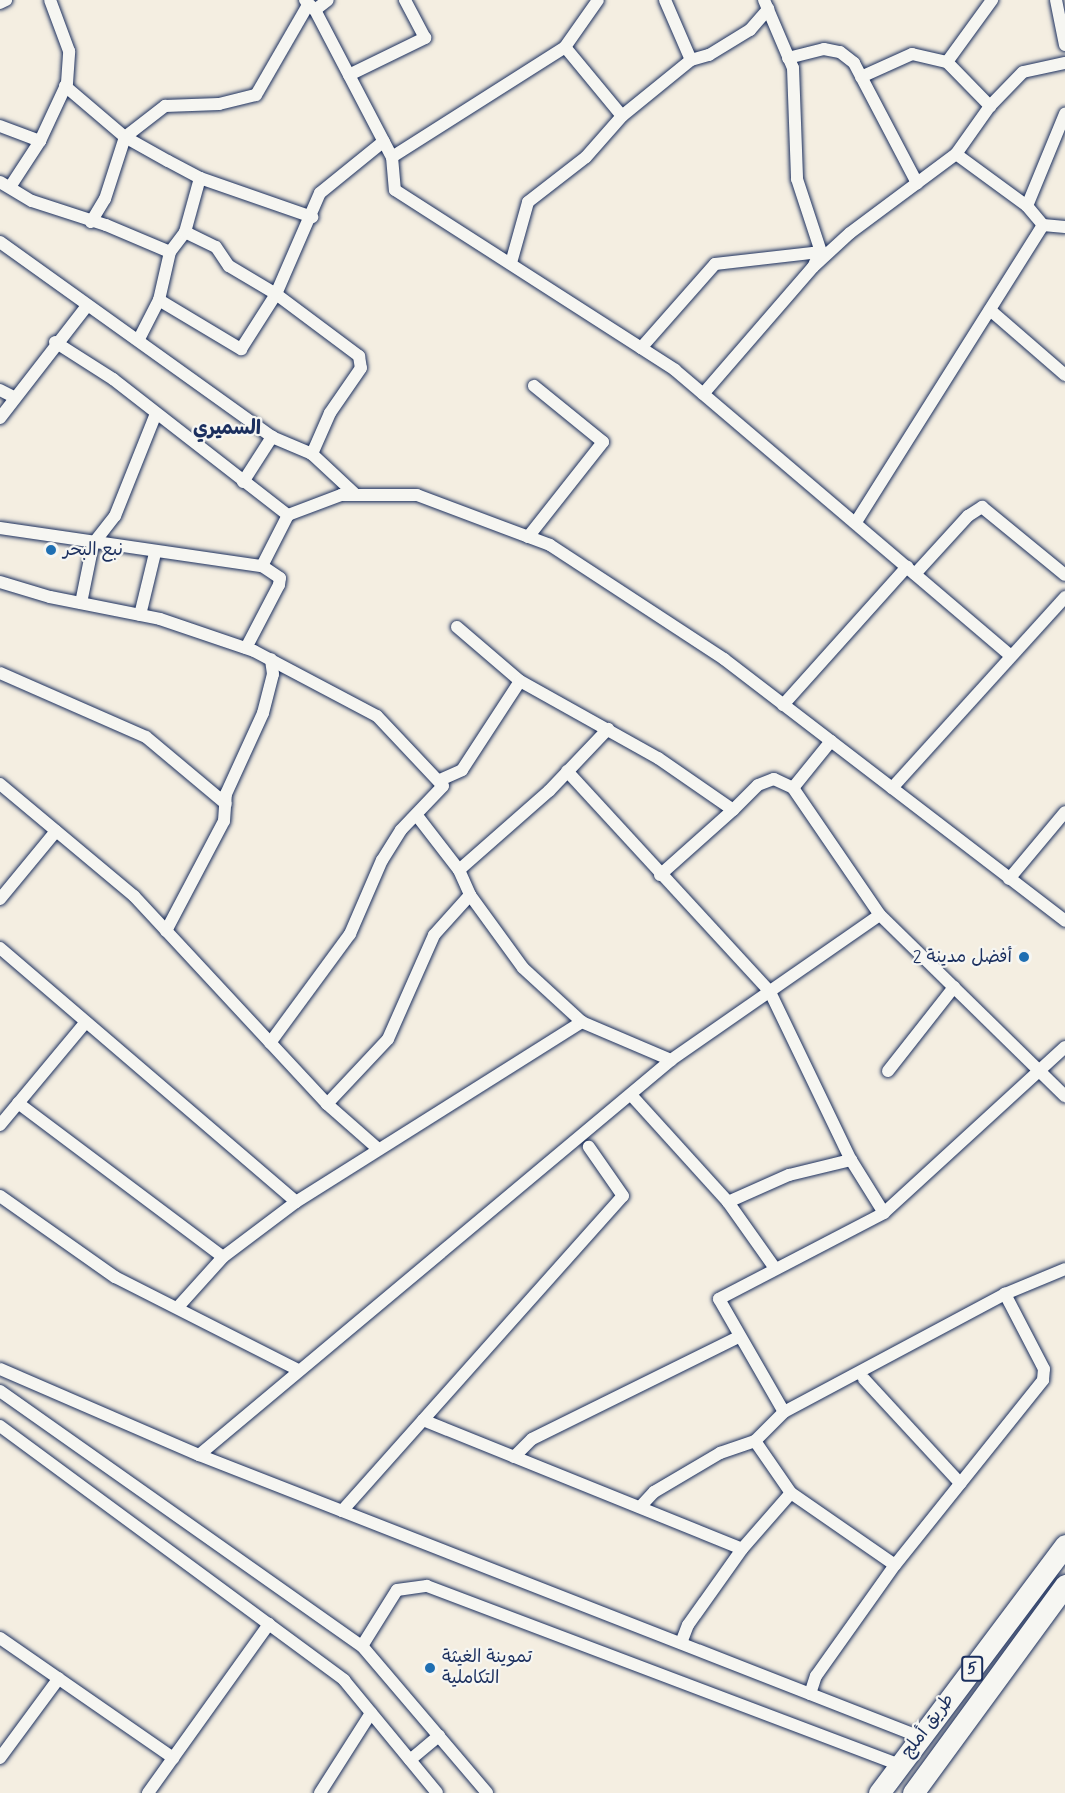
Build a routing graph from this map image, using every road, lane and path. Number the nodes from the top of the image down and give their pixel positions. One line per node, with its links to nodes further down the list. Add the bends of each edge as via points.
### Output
1 (6, 0): 9 (street)
2 (50, 0): 20 (street, via 69,51)
3 (328, 0): 10 (street)
4 (405, 0): 18 (street, via 424,38)
5 (598, 0): 13 (street)
6 (665, 0): 15 (street)
7 (992, 0): 16 (street)
8 (1056, 0): 12 (street)
9 (0, 3)
10 (310, 5): 18 (street); 25 (street, via 256,94 219,104 165,106)
11 (766, 5): 14 (street); 15 (street, via 750,30 709,55)
12 (1065, 45)
13 (565, 47): 23 (street); 29 (street)
14 (788, 58): 19 (street, via 824,49 840,52 854,63); 41 (street, via 797,179)
15 (691, 60): 23 (street)
16 (947, 62): 19 (street, via 912,54); 21 (street)
17 (1065, 63): 21 (street, via 1023,72)
18 (349, 75): 27 (street)
19 (861, 77): 31 (street)
20 (65, 86): 25 (street); 26 (street)
21 (990, 106): 28 (street)
22 (1065, 114): 33 (street)
23 (621, 116): 42 (street, via 586,157 528,202)
24 (0, 126): 26 (street)
25 (125, 137): 30 (street); 35 (street, via 105,200)
26 (40, 141): 32 (street)
27 (384, 141): 29 (street); 34 (street, via 320,193)
28 (956, 154): 31 (street); 33 (street)
29 (392, 157): 42 (street, via 395,190)
30 (200, 178): 34 (street); 38 (street)
31 (917, 183): 43 (street)
32 (5, 184): 35 (street, via 32,201)
33 (1027, 206): 36 (street)
34 (312, 217): 44 (street)
35 (91, 222): 40 (street)
36 (1043, 225): 37 (street); 47 (street)
37 (1065, 227)
38 (185, 232): 40 (street); 44 (street, via 216,247 230,266)
39 (0, 242): 46 (street)
40 (170, 252): 45 (street)
41 (821, 252): 43 (street); 50 (street, via 715,264)
42 (511, 263): 50 (street)
43 (813, 267): 54 (street)
44 (276, 294): 45 (street, via 241,349); 59 (street, via 359,356 361,368 330,413)
45 (159, 300): 48 (street)
46 (87, 306): 48 (street); 49 (street)
47 (990, 310): 51 (street); 63 (street)
48 (139, 339): 58 (street)
49 (55, 342): 55 (street); 56 (street, via 113,379)
50 (641, 348): 54 (street)
51 (1065, 375)
52 (534, 386): 65 (street, via 603,442)
53 (0, 390): 55 (street)
54 (703, 394): 63 (street)
55 (14, 397): 57 (street)
56 (155, 416): 60 (street); 66 (street, via 115,516)
57 (0, 418)
58 (272, 437): 59 (street); 60 (street)
59 (312, 453): 61 (street)
60 (243, 482): 62 (street)
61 (356, 495): 62 (street, via 341,495); 65 (street, via 417,495)
62 (288, 515): 68 (street)
63 (855, 522): 69 (street)
64 (0, 528): 66 (street)
65 (528, 537): 81 (street, via 549,545 714,653)
66 (93, 544): 67 (street); 73 (street)
67 (155, 553): 68 (street); 74 (street)
68 (262, 566): 76 (street, via 279,578 279,585)
69 (911, 571): 70 (street, via 982,507); 77 (street); 81 (street)
70 (1065, 575)
71 (0, 582): 73 (street)
72 (1065, 597): 77 (street)
73 (81, 603): 74 (street)
74 (140, 615): 76 (street)
75 (457, 627): 80 (street)
76 (246, 648): 78 (street)
77 (1010, 655): 88 (street)
78 (271, 659): 85 (street, via 377,716); 89 (street, via 273,674 263,713)
79 (0, 673): 89 (street, via 146,737)
80 (520, 681): 82 (street); 85 (street, via 462,770)
81 (783, 705): 83 (street)
82 (609, 729): 84 (street); 90 (street)
83 (831, 741): 87 (street); 88 (street)
84 (567, 771): 94 (street); 95 (street)
85 (440, 780): 92 (street, via 443,786)
86 (0, 784): 93 (street)
87 (793, 788): 90 (street, via 774,779 758,785); 99 (street)
88 (892, 788): 96 (street)
89 (226, 804): 101 (street, via 224,821)
90 (733, 810): 95 (street)
91 (1065, 812): 96 (street)
92 (418, 817): 94 (street); 107 (street, via 401,830 382,860 350,934)
93 (56, 831): 98 (street); 101 (street, via 134,896)
94 (459, 870): 97 (street)
95 (660, 875): 104 (street)
96 (1009, 879): 100 (street)
97 (470, 896): 105 (street, via 524,968); 115 (street, via 434,935 388,1039)
98 (0, 899)
99 (880, 915): 103 (street); 104 (street)
100 (1065, 921)
101 (166, 931): 107 (street)
102 (0, 948): 106 (street)
103 (954, 987): 110 (street); 111 (street)
104 (770, 992): 109 (street); 119 (street)
105 (582, 1022): 109 (street); 118 (street)
106 (85, 1023): 114 (street); 121 (street)
107 (270, 1043): 115 (street)
108 (1065, 1047): 110 (street)
109 (671, 1060): 112 (street)
110 (1038, 1070): 113 (street); 123 (street)
111 (888, 1071)
112 (632, 1096): 122 (street); 131 (street)
113 (1065, 1096)
114 (18, 1103): 116 (street); 124 (street)
115 (327, 1104): 118 (street)
116 (0, 1125)
117 (589, 1147): 135 (street, via 623,1196)
118 (377, 1148): 121 (street)
119 (851, 1160): 122 (street, via 789,1175); 123 (street)
120 (0, 1196): 128 (street, via 115,1277)
121 (296, 1202): 124 (street)
122 (728, 1202): 125 (street)
123 (884, 1213): 125 (street)
124 (223, 1257): 128 (street)
125 (774, 1267): 129 (street, via 719,1299)
126 (1065, 1269): 127 (street)
127 (1005, 1294): 134 (street); 140 (street, via 1044,1369 1043,1380)
128 (178, 1307): 131 (street)
129 (738, 1337): 134 (street); 139 (street, via 532,1439)
130 (0, 1369): 138 (street)
131 (298, 1370): 138 (street)
132 (864, 1379): 140 (street)
133 (0, 1391): 151 (street)
134 (784, 1412): 137 (street)
135 (423, 1420): 139 (street); 143 (street)
136 (0, 1426): 148 (street)
137 (755, 1441): 141 (street); 142 (street, via 720,1453 654,1492)
138 (199, 1455): 143 (street)
139 (514, 1457): 142 (street)
140 (960, 1483): 146 (street)
141 (791, 1493): 145 (street); 146 (street)
142 (640, 1507): 145 (street)
143 (342, 1511): 150 (street)
144 (1065, 1545): 156 (highway, طريق أملج / 5)
145 (742, 1550): 150 (street, via 688,1625)
146 (895, 1565): 153 (street, via 816,1676)
147 (1065, 1585): 166 (highway, طريق أملج / 5)
148 (269, 1624): 154 (street, via 344,1680); 158 (street)
149 (0, 1638): 152 (street)
150 (681, 1644): 153 (street)
151 (362, 1646): 155 (street); 160 (street, via 397,1590 428,1586)
152 (59, 1678): 157 (street); 158 (street)
153 (810, 1694): 156 (street)
154 (371, 1713): 159 (street); 162 (street)
155 (439, 1736): 159 (street); 164 (street)
156 (920, 1737): 160 (highway, طريق أملج / 5)
157 (0, 1758)
158 (173, 1758): 161 (street)
159 (410, 1760): 163 (street)
160 (900, 1765): 165 (highway, طريق أملج / 5)
161 (148, 1793)
162 (320, 1793)
163 (437, 1793)
164 (487, 1793)
165 (879, 1793)
166 (913, 1793)

